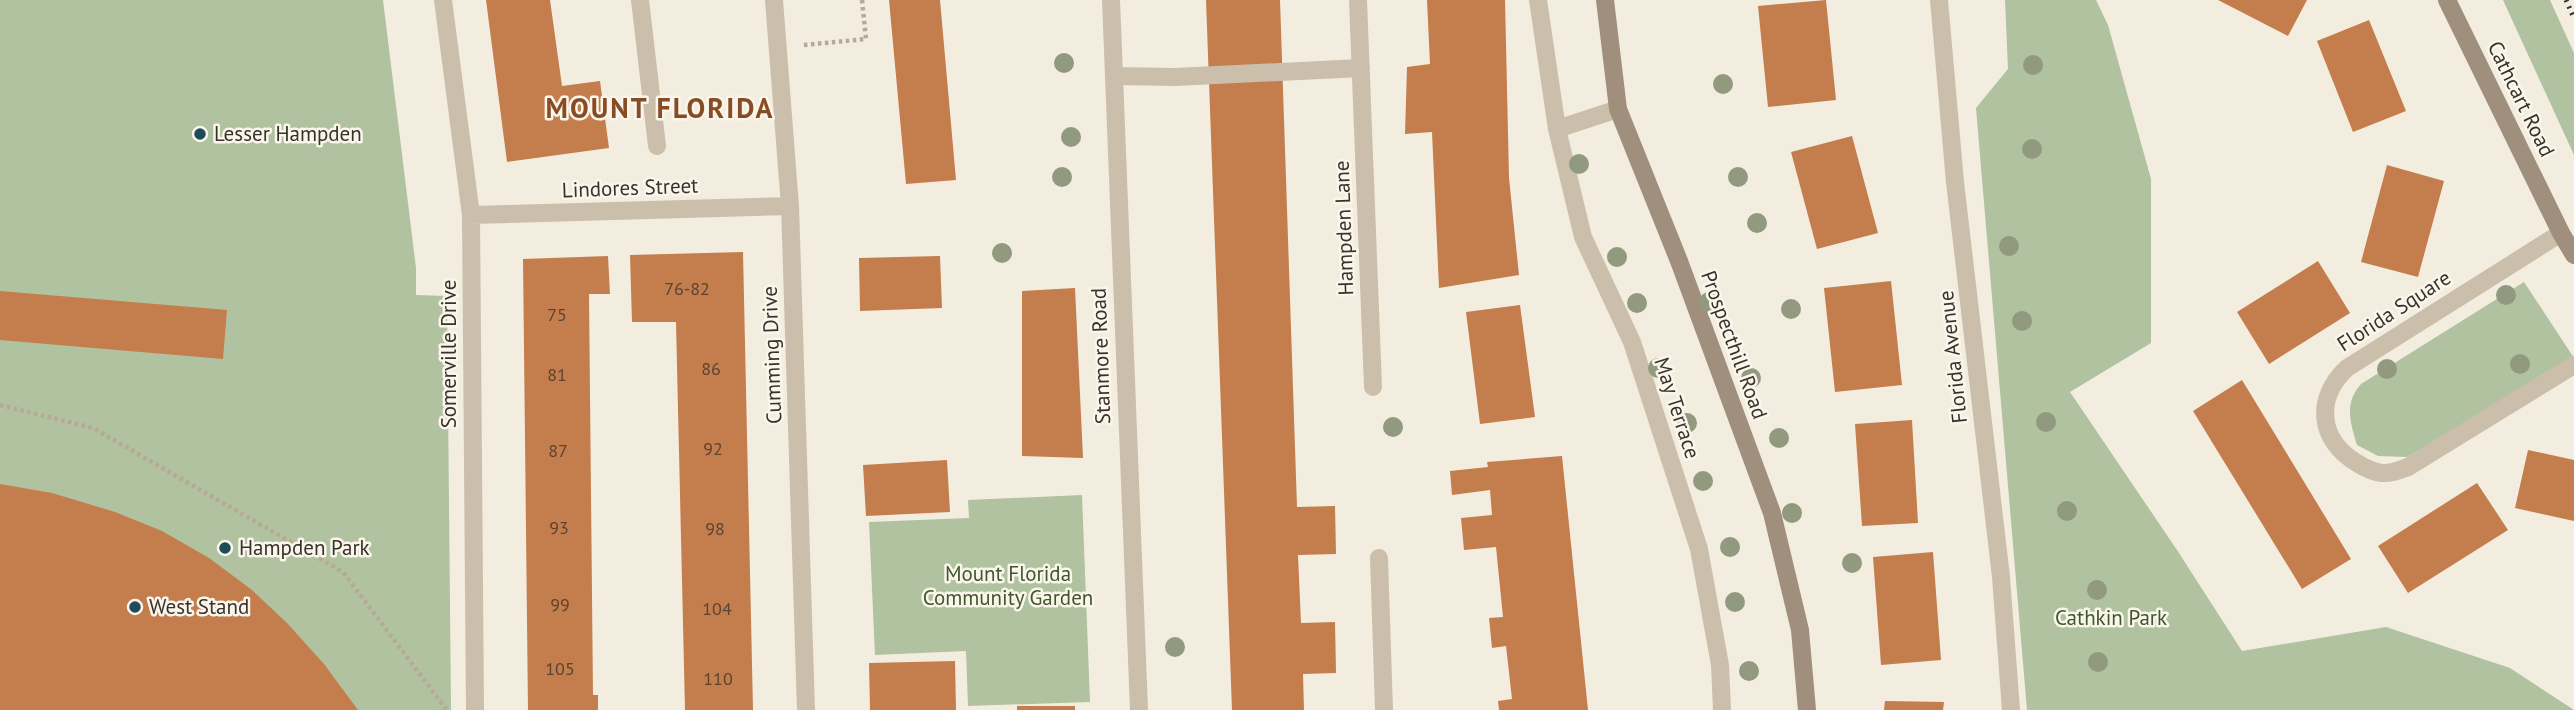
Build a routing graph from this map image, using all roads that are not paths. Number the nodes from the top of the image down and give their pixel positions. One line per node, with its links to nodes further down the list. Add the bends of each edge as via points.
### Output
1 (443, 0): 16 (street, Somerville Drive)
2 (640, 0): 14 (street)
3 (774, 0): 15 (street, Cumming Drive)
4 (1111, 0): 11 (street, Stanmore Road)
5 (1358, 0): 10 (street, Hampden Lane)
6 (1538, 0): 13 (street, May Terrace)
7 (1605, 0): 12 (main road, Prospecthill Road)
8 (1939, 0): 28 (street, Florida Avenue, via 1955,182 2001,576)
9 (2447, 0): 17 (main road, Cathcart Road)
10 (1361, 68): 11 (street); 20 (street, Hampden Lane)
11 (1114, 76): 24 (street, Stanmore Road)
12 (1618, 109): 13 (street); 27 (main road, Prospecthill Road, via 1772,513 1800,630)
13 (1557, 129): 26 (street, May Terrace, via 1583,237 1632,342 1699,549 1720,665)
14 (657, 146)
15 (790, 206): 16 (street, Lindores Street); 23 (street, Cumming Drive)
16 (471, 215): 22 (street, Somerville Drive)
17 (2561, 233): 18 (main road, Cathcart Road); 19 (street, Florida Square, via 2347,368 2328,392 2325,418 2329,435 2339,449 2370,471 2396,471)
18 (2574, 255)
19 (2574, 365)
20 (1373, 387)
21 (1379, 558): 25 (street)
22 (475, 710)
23 (806, 710)
24 (1139, 710)
25 (1384, 710)
26 (1722, 710)
27 (1807, 710)
28 (2011, 710)

